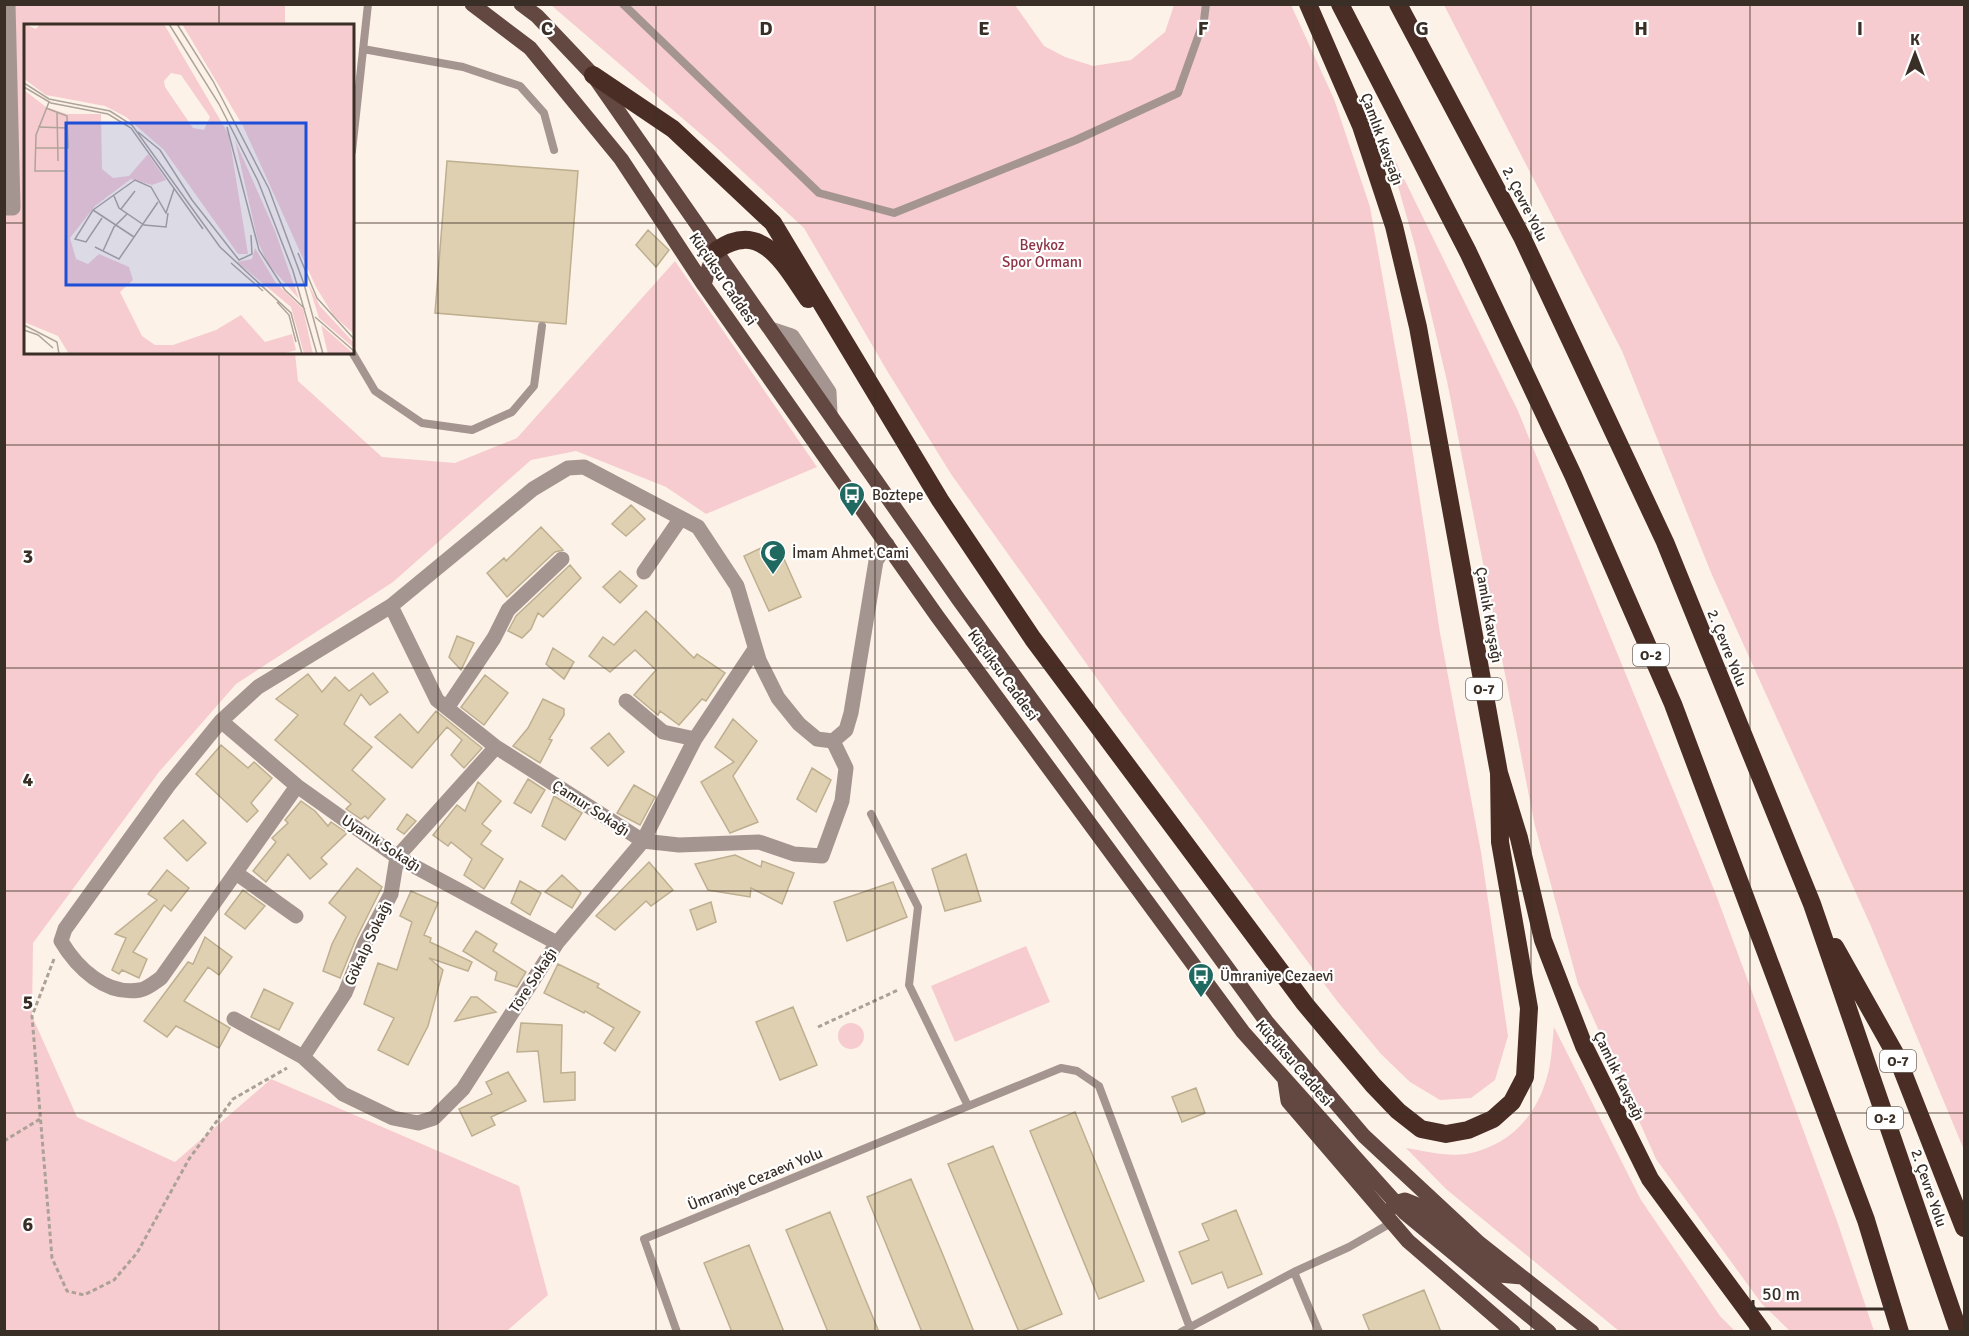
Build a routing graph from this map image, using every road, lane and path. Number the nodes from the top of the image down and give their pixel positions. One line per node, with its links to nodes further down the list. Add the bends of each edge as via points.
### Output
1 (8, 4): 10 (street)
2 (368, 4): 11 (lane)
3 (472, 4): 17 (main road, Küçüksu Caddesi, via 530,48 621,159)
4 (521, 4): 12 (main road, Küçüksu Caddesi)
5 (623, 4): 6 (lane, via 819,193 894,213 1076,140 1178,93)
6 (1206, 4)
7 (1308, 4): 34 (highway, Çamlık Kavşağı / O-7, via 1360,126 1396,238 1418,327)
8 (1340, 4): 66 (highway, O-2, via 1468,252 1573,475 1673,704 1866,1220)
9 (1398, 4): 40 (highway, 2. Çevre Yolu / O-2, via 1522,237 1665,542)
10 (7, 41): 15 (street, via 13,208)
11 (363, 48): 13 (lane); 14 (lane, via 463,67 520,86 544,113)
12 (593, 75): 16 (main road, Küçüksu Caddesi); 20 (highway, via 673,129 773,223)
13 (354, 132)
14 (554, 150)
15 (4, 208)
16 (717, 250): 17 (main road); 20 (highway, via 731,240 749,239 764,244 782,262); 22 (main road, Küçüksu Caddesi)
17 (704, 285): 23 (main road, Küçüksu Caddesi)
18 (542, 326): 19 (lane, via 534,386 512,412 472,430 422,423 375,391)
19 (353, 354)
20 (884, 409): 34 (highway, via 1032,639 1305,1004 1398,1111 1421,1129 1446,1134 1493,1119 1512,1102 1525,1077 1529,1008 1500,842)
21 (681, 518): 25 (street); 26 (street, via 584,466 568,468 533,489); 27 (street, via 698,527 737,586)
22 (909, 527): 23 (main road); 56 (main road, Küçüksu Caddesi, via 1266,1021 1364,1136 1479,1243)
23 (887, 544): 32 (street, via 876,561 851,713 846,730); 48 (main road, Küçüksu Caddesi, via 1243,1032)
24 (562, 559): 29 (street, via 508,610)
25 (644, 572)
26 (391, 606): 29 (street, Çamur Sokağı, via 437,700); 30 (street, via 258,687)
27 (755, 649): 31 (street, Töre Sokağı); 32 (street, via 778,698 799,723 817,739)
28 (626, 701): 31 (street, via 663,732)
29 (447, 708): 33 (street, Çamur Sokağı)
30 (221, 721): 35 (street, Uyanık Sokağı); 42 (street, via 161,796 65,929)
31 (695, 739): 37 (street, Töre Sokağı)
32 (833, 741): 37 (street, Çamur Sokağı, via 846,768 842,801 822,856 794,854 759,842)
33 (496, 747): 37 (street, Çamur Sokağı); 38 (street)
34 (1500, 773): 65 (highway, Çamlık Kavşağı / O-7, via 1543,940 1584,1046 1650,1179)
35 (297, 786): 38 (street, Uyanık Sokağı); 39 (street)
36 (871, 814): 44 (lane, via 918,907)
37 (643, 842): 43 (street, Töre Sokağı)
38 (396, 857): 43 (street, Uyanık Sokağı); 47 (street, Gökalp Sokağı, via 391,894 345,993)
39 (236, 873): 41 (street); 42 (street, via 161,978 141,990 104,986 69,955)
40 (1812, 904): 54 (highway, O-7, via 1897,1057); 67 (highway, 2. Çevre Yolu / O-2)
41 (296, 915)
42 (61, 941): 50 (path, via 32,1016)
43 (557, 943): 47 (street, Töre Sokağı, via 463,1089 434,1118 418,1123 393,1118 343,1094)
44 (909, 985): 46 (path); 49 (lane)
45 (234, 1019): 47 (street, Töre Sokağı)
46 (818, 1027)
47 (303, 1057): 50 (path, via 233,1099 189,1159 137,1253 114,1280 84,1295 67,1291 52,1258)
48 (1285, 1081): 52 (main road, Küçüksu Caddesi); 53 (main road, via 1288,1101)
49 (968, 1106): 58 (lane, Ümraniye Cezaevi Yolu, via 1061,1068 1077,1071 1100,1086); 59 (lane, Ümraniye Cezaevi Yolu, via 644,1239)
50 (40, 1119): 51 (path)
51 (4, 1141)
52 (1395, 1203): 53 (main road, via 1390,1212); 56 (main road, via 1405,1200 1415,1204 1499,1275); 62 (main road, Küçüksu Caddesi)
53 (1391, 1223): 55 (lane, Ümraniye Cezaevi Yolu); 61 (main road)
54 (1965, 1228)
55 (1294, 1272): 58 (lane, Ümraniye Cezaevi Yolu); 60 (lane)
56 (1522, 1277): 57 (main road, Küçüksu Caddesi)
57 (1572, 1316): 63 (main road); 64 (main road, Küçüksu Caddesi)
58 (1186, 1330)
59 (676, 1332)
60 (1319, 1332)
61 (1513, 1332)
62 (1549, 1332)
63 (1569, 1332)
64 (1592, 1332)
65 (1763, 1332)
66 (1900, 1332)
67 (1959, 1332)

